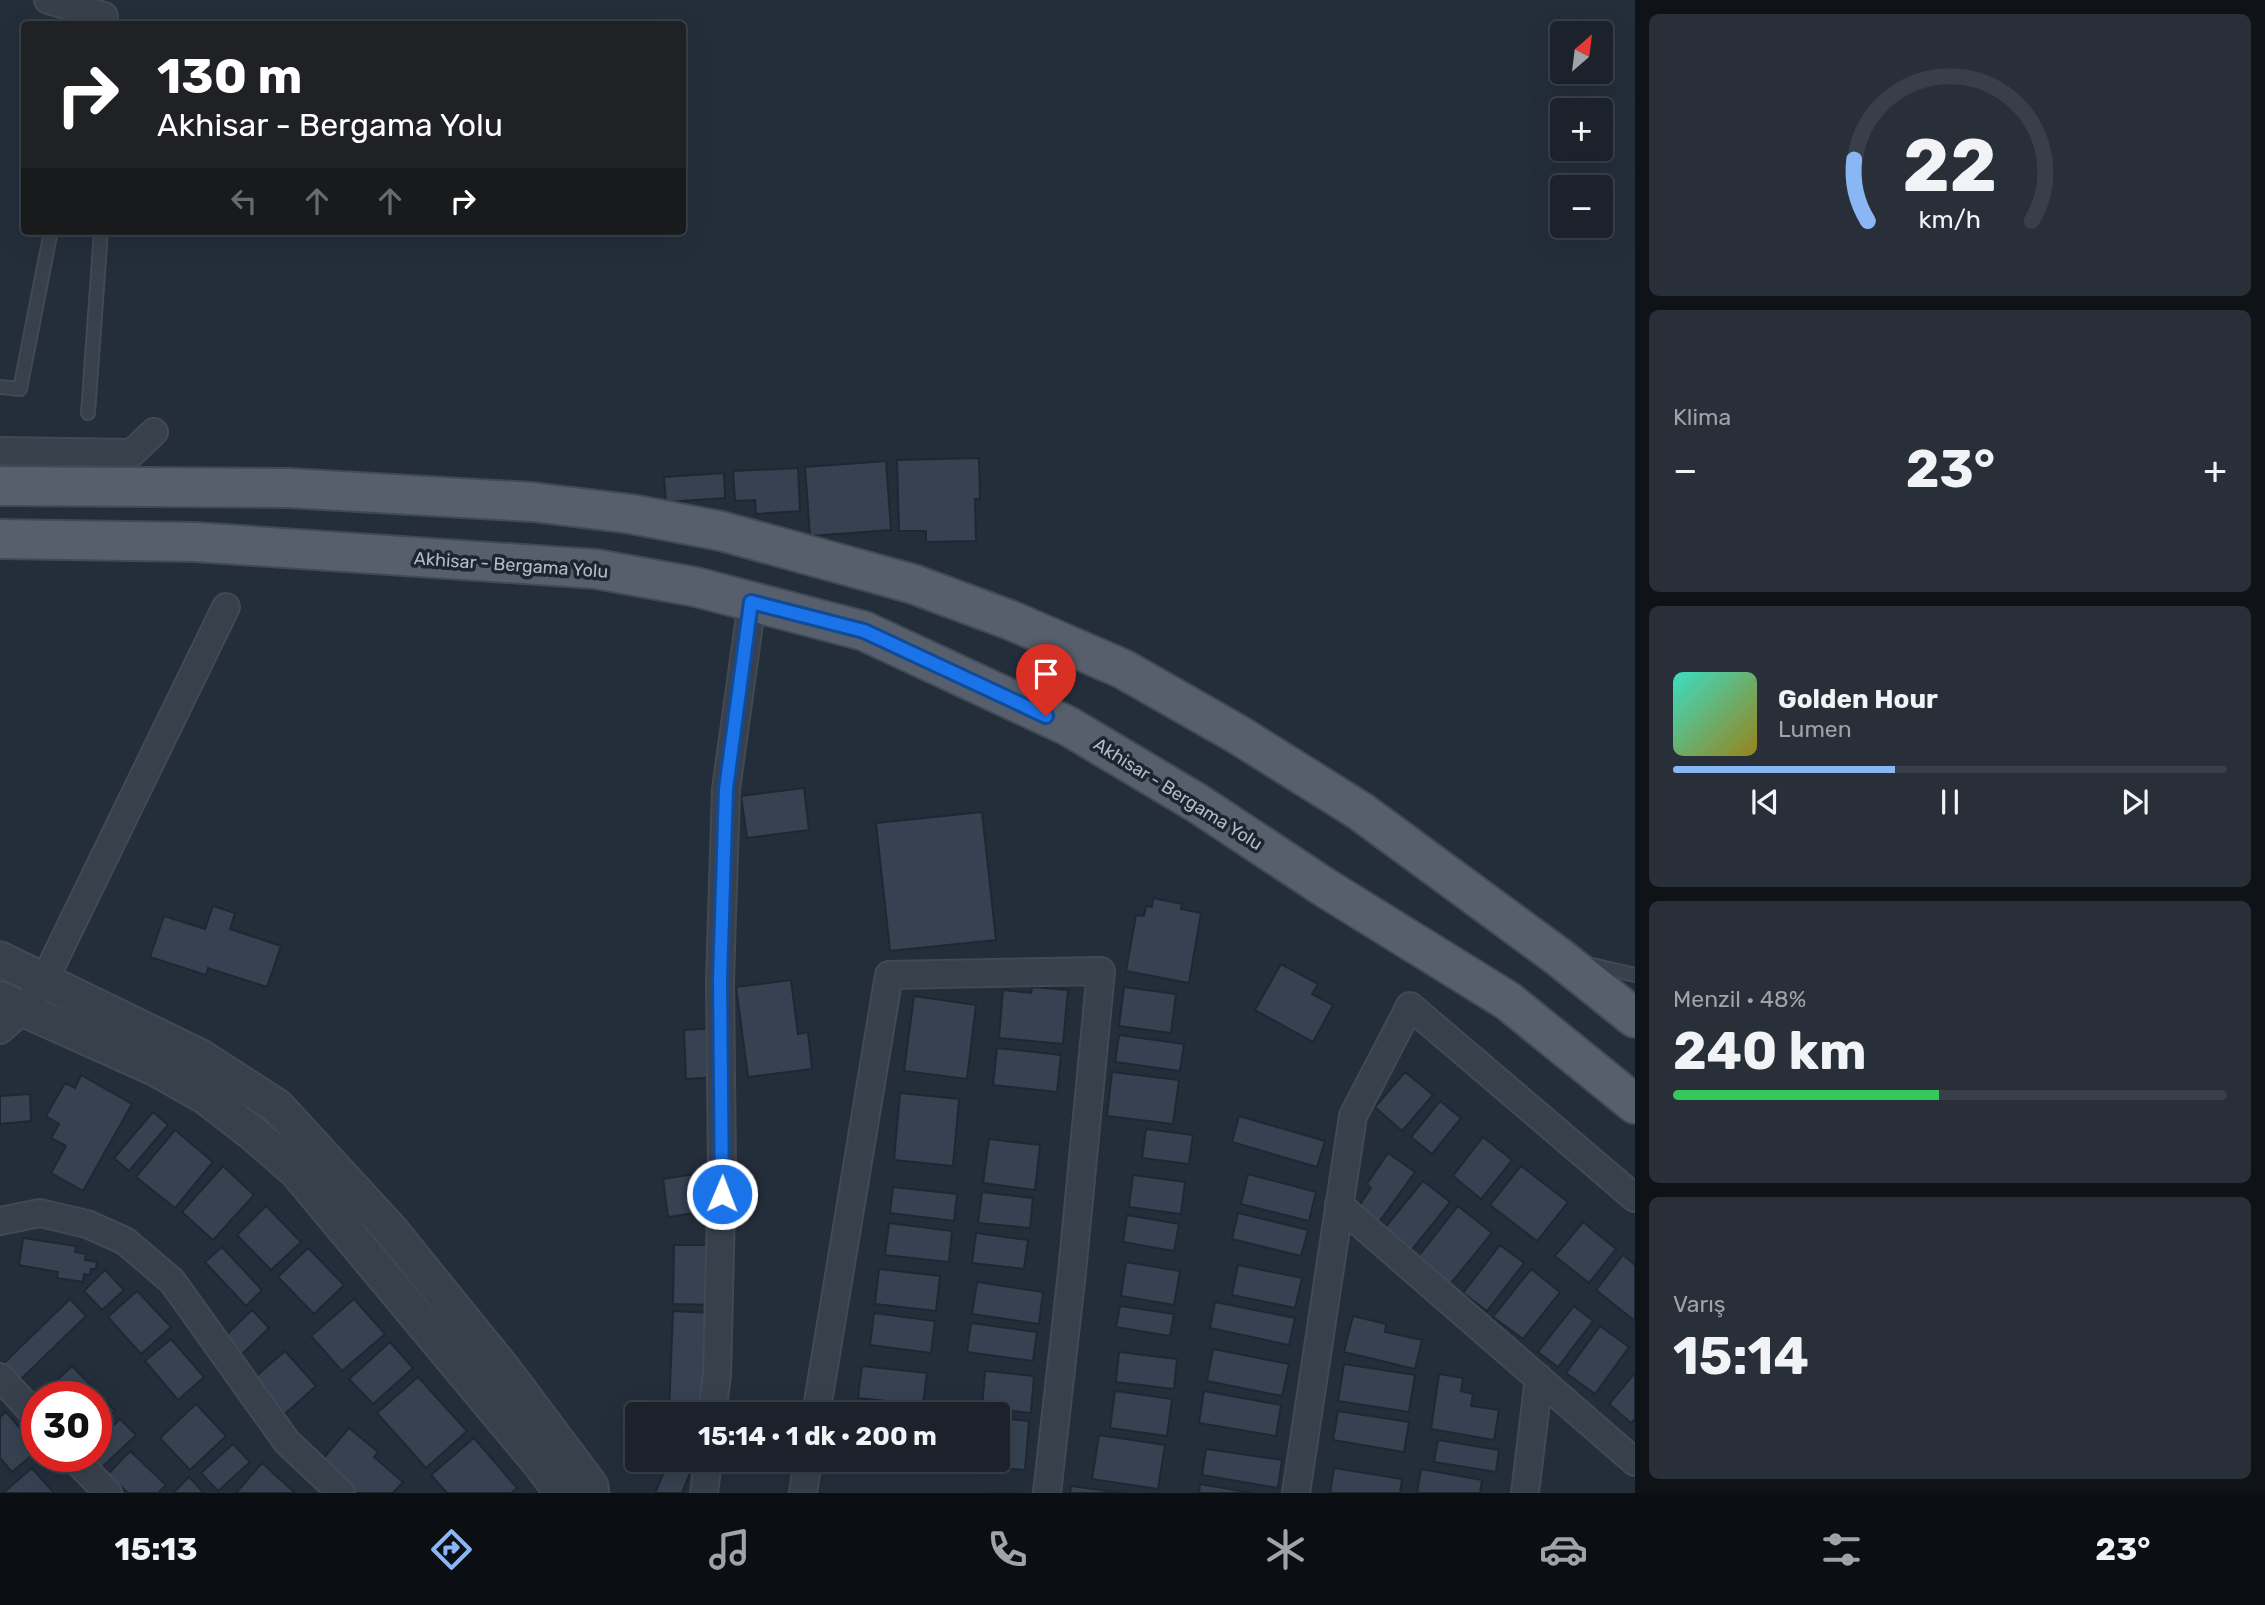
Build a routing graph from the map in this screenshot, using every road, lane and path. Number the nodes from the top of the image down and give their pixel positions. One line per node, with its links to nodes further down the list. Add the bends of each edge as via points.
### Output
1 (48, 0): 2 (street)
2 (104, 16)
3 (50, 235): 5 (lane, via 20,389)
4 (100, 235): 6 (lane)
5 (0, 387)
6 (88, 412)
7 (154, 432): 8 (street, via 132,453)
8 (0, 450)
9 (0, 486): 13 (main road, via 289,488 532,502 721,531 913,584 1123,669 1237,734 1360,811)
10 (0, 538): 11 (main road, Akhisar - Bergama Yolu, via 195,541 596,569)
11 (751, 602): 19 (main road, Akhisar - Bergama Yolu, via 864,631 1069,726 1508,1001); 26 (street, via 726,789 720,980 722,1168)
12 (226, 607): 16 (street)
13 (1560, 958): 15 (lane); 18 (main road)
14 (0, 959): 16 (street)
15 (1635, 975)
16 (44, 981): 17 (street); 35 (street, via 201,1057 277,1106 390,1229 505,1371)
17 (8, 1013): 34 (street, via 155,1068 207,1098 251,1132 296,1171)
18 (1635, 1018)
19 (1635, 1104)
20 (1635, 1198): 21 (street, via 1410,1006 1353,1116)
21 (1339, 1205): 24 (street); 39 (street)
22 (0, 1221): 33 (street, via 40,1213 87,1224 125,1241 172,1281 287,1442)
23 (0, 1377): 25 (street)
24 (1539, 1378): 28 (street); 40 (street)
25 (21, 1400)
26 (714, 1402)
27 (818, 1402): 38 (street, via 889,975 1101,971)
28 (1635, 1462)
29 (88, 1472): 32 (street)
30 (707, 1472): 36 (street)
31 (806, 1472): 37 (street)
32 (108, 1493)
33 (341, 1493)
34 (562, 1493)
35 (592, 1493)
36 (704, 1493)
37 (803, 1493)
38 (1047, 1493)
39 (1296, 1493)
40 (1525, 1493)

